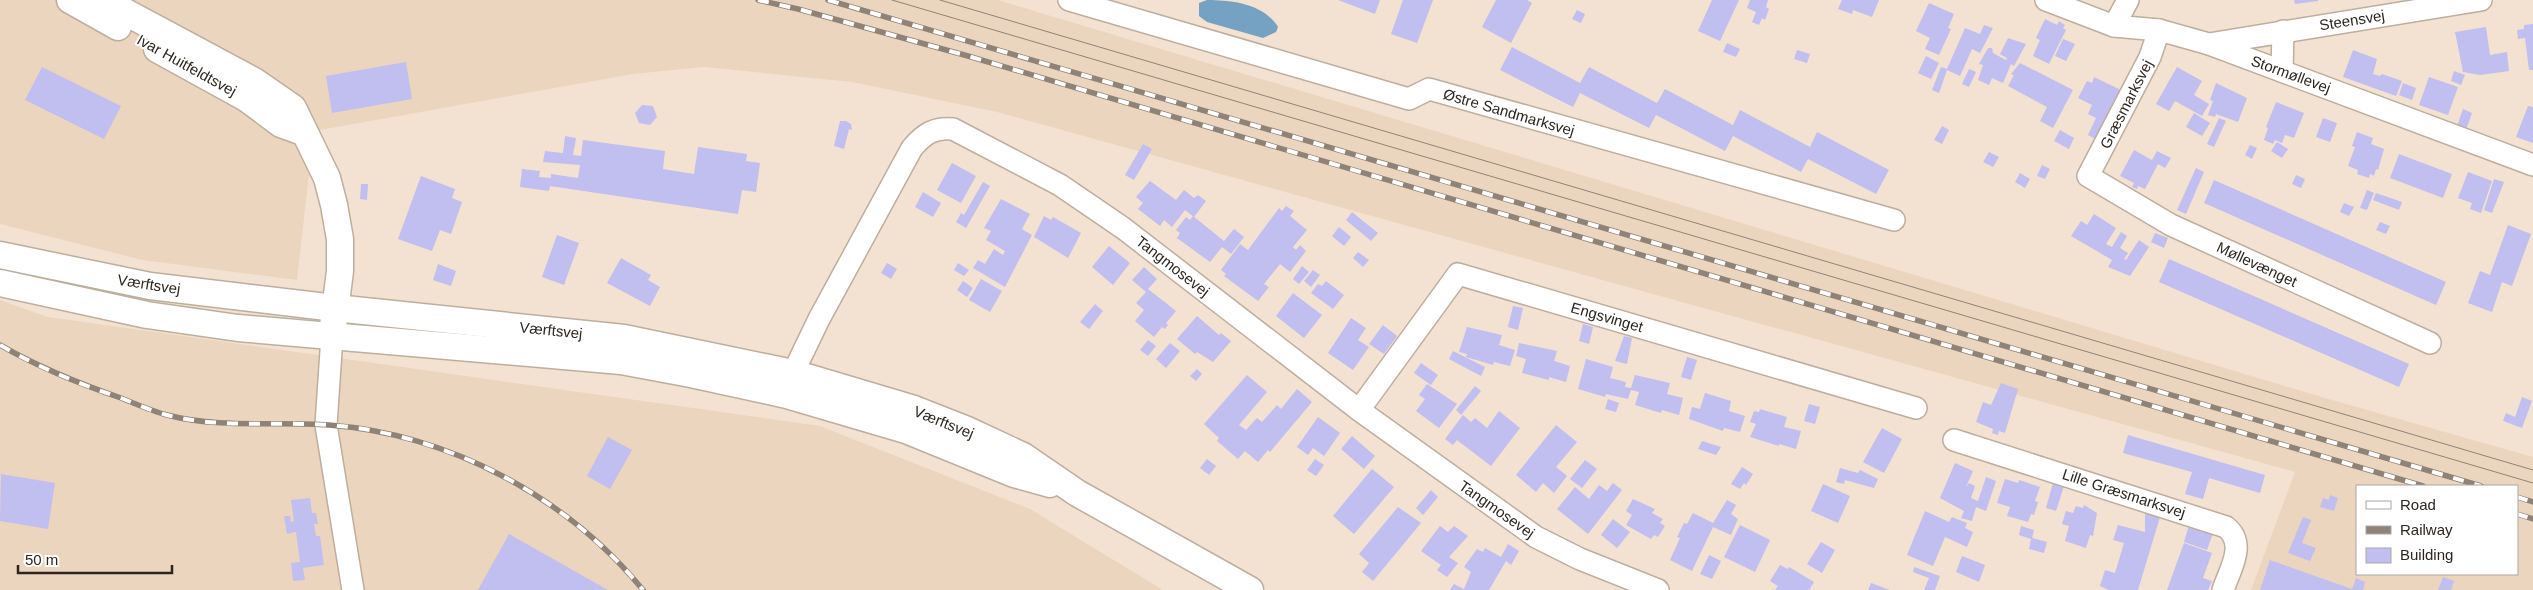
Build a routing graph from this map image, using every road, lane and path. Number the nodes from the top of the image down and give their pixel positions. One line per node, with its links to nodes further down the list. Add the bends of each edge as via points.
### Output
1 (70, 0): 12 (street, Ivar Huitfeldtsvej, via 246,98 281,124)
2 (103, 0): 12 (street, Ivar Huitfeldtsvej, via 275,94 292,108)
3 (1069, 0): 15 (street, Østre Sandmarksvej, via 1409,99 1429,89)
4 (2046, 0): 7 (street, Stormøllevej)
5 (2128, 0): 7 (street)
6 (2481, 0): 9 (street, Steensvej)
7 (2114, 26): 8 (street, Stormøllevej)
8 (2159, 30): 10 (street, Stormøllevej); 14 (street, Græsmarksvej, via 2150,58)
9 (2283, 31): 10 (street, Steensvej); 11 (street)
10 (2209, 44): 11 (street, Stormøllevej)
11 (2282, 71): 13 (street, Stormøllevej)
12 (303, 132): 18 (street, Ivar Huitfeldtsvej, via 327,178 334,205 340,239)
13 (2533, 164)
14 (2088, 176): 20 (street, Møllevænget, via 2172,225)
15 (1894, 220)
16 (0, 255): 18 (street, Værftsvej, via 150,286)
17 (0, 283): 19 (street, Værftsvej, via 147,315 238,328)
18 (335, 308): 19 (street, Ivar Huitfeldtsvej); 21 (street, Værftsvej, via 624,338)
19 (332, 336): 21 (street, Værftsvej, via 621,361); 25 (street, via 326,425)
20 (2430, 343)
21 (790, 384): 23 (street, Tangmosevej, via 844,271 912,148 923,136 944,128 953,129 1060,185 1123,228); 26 (street, Værftsvej, via 1014,474 1077,493)
22 (1916, 408): 23 (street, Engsvinget, via 1458,274)
23 (1359, 410): 27 (street, Tangmosevej, via 1536,537 1580,559)
24 (1954, 440): 28 (street, Lille Græsmarksvej, via 2226,527 2236,539 2238,548)
25 (352, 590)
26 (1250, 590)
27 (1658, 590)
28 (2223, 590)

